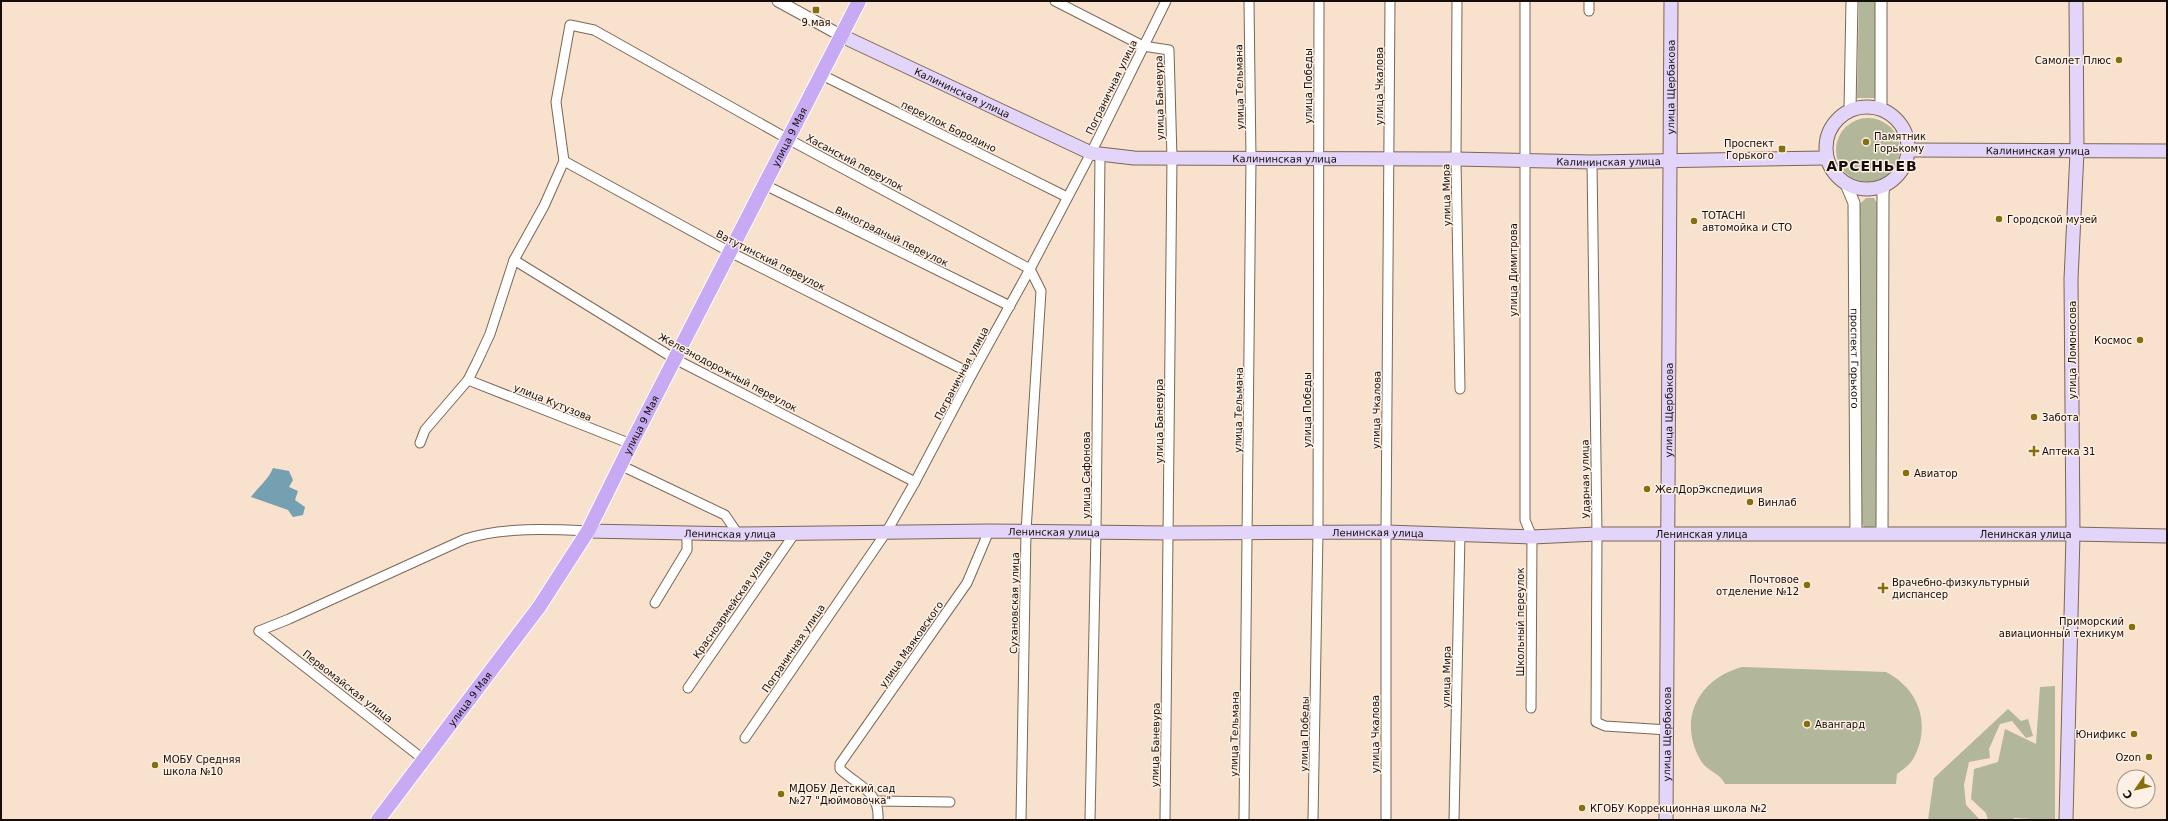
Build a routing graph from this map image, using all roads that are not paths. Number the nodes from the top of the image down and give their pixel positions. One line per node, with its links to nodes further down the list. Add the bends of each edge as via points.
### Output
1 (778, 1): 16 (street, Калининская улица)
2 (859, 1): 16 (main road, улица 9 Мая)
3 (1055, 1): 17 (street)
4 (1166, 1): 17 (street, Пограничная улица)
5 (1249, 1): 31 (street, улица Тельмана)
6 (1320, 1): 28 (street, улица Победы)
7 (1390, 1): 32 (street, улица Чкалова)
8 (1457, 1): 29 (street, улица Мира)
9 (1525, 1): 33 (street, улица Димитрова)
10 (1589, 1): 15 (street)
11 (1671, 1): 30 (main road, улица Щербакова)
12 (1852, 1): 19 (street)
13 (1881, 1): 20 (street)
14 (2076, 1): 24 (main road, улица Ломоносова)
15 (1588, 11)
16 (842, 36): 18 (main road, улица 9 Мая); 25 (main road, Калининская улица)
17 (1143, 46): 25 (street, Пограничная улица); 26 (street, улица Баневура, via 1169,50)
18 (822, 75): 21 (main road, улица 9 Мая); 39 (street, переулок Бородино)
19 (1850, 109): 20 (main road); 27 (main road, via 1830,130 1826,140)
20 (1881, 109): 22 (main road, via 1901,125)
21 (788, 139): 34 (street, Хасанский переулок, via 594,30 570,25 556,102); 38 (main road, улица 9 Мая); 42 (street, Хасанский переулок)
22 (1909, 150): 24 (main road, Калининская улица); 37 (main road, via 1896,179)
23 (2167, 151): 24 (main road, Калининская улица)
24 (2077, 152): 69 (main road, улица Ломоносова, via 2071,279)
25 (1095, 154): 26 (main road, Калининская улица); 39 (street, Пограничная улица); 56 (street, улица Сафонова)
26 (1172, 158): 31 (main road, Калининская улица); 62 (street, улица Баневура)
27 (1826, 158): 30 (main road, Калининская улица); 36 (main road, проспект Горького, via 1836,176)
28 (1318, 159): 31 (main road, Калининская улица); 32 (main road, Калининская улица); 58 (street, улица Победы)
29 (1456, 159): 32 (main road, Калининская улица); 33 (main road, Калининская улица); 47 (street, улица Мира)
30 (1670, 159): 35 (main road, Калининская улица); 66 (main road, улица Щербакова)
31 (1251, 160): 57 (street, улица Тельмана)
32 (1390, 160): 59 (street, улица Чкалова)
33 (1524, 160): 35 (main road, Калининская улица); 71 (street, улица Димитрова, via 1525,520)
34 (564, 161): 40 (street, Ватутинский переулок); 41 (street, via 544,206)
35 (1592, 162): 65 (street, Ударная улица)
36 (1846, 184): 37 (main road, via 1860,189 1875,189); 67 (street, проспект Горького, via 1854,203)
37 (1884, 185): 68 (street)
38 (765, 186): 40 (main road, улица 9 Мая); 43 (street, Виноградный переулок)
39 (1068, 197): 42 (street, Пограничная улица)
40 (730, 252): 44 (main road, улица 9 Мая); 45 (street, Ватутинский переулок)
41 (514, 260): 44 (street, Железнодорожный переулок); 46 (street, via 490,334)
42 (1030, 269): 43 (street, Пограничная улица); 54 (street, Сухановская улица, via 1041,291)
43 (1010, 306): 45 (street, Пограничная улица)
44 (675, 359): 49 (main road, улица 9 Мая); 51 (street, Железнодорожный переулок)
45 (972, 374): 51 (street, Пограничная улица)
46 (468, 380): 48 (street, via 425,430); 49 (street, улица Кутузова)
47 (1460, 389)
48 (420, 443)
49 (631, 444): 50 (main road, улица 9 Мая)
50 (620, 465): 55 (main road, улица 9 Мая); 63 (street, via 725,515)
51 (915, 482): 52 (street, Пограничная улица)
52 (886, 531): 53 (main road, Ленинская улица); 61 (main road, Ленинская улица); 76 (street, Пограничная улица)
53 (989, 531): 54 (main road, Ленинская улица); 78 (street, улица Маяковского, via 967,583 840,764 840,769 863,786)
54 (1026, 531): 56 (main road, Ленинская улица); 82 (street, Сухановская улица)
55 (588, 532): 60 (main road, Ленинская улица); 77 (main road, улица 9 Мая, via 539,607); 77 (street, Первомайская улица, via 527,531 480,534 465,538 289,619 259,630)
56 (1096, 532): 62 (main road, Ленинская улица); 83 (street, улица Сафонова)
57 (1248, 532): 58 (main road, Ленинская улица); 62 (main road, Ленинская улица); 85 (street, улица Тельмана)
58 (1318, 532): 59 (main road, Ленинская улица); 86 (street, улица Победы)
59 (1386, 532): 64 (main road, Ленинская улица); 87 (street, улица Чкалова)
60 (687, 533): 63 (main road, Ленинская улица); 72 (street, via 687,550)
61 (795, 533): 63 (main road, Ленинская улица); 73 (street, Красноармейская улица)
62 (1169, 533): 84 (street, улица Баневура)
63 (738, 534)
64 (1460, 534): 71 (main road, Ленинская улица); 88 (street, улица Мира)
65 (1597, 534): 66 (main road, Ленинская улица); 71 (main road, Ленинская улица); 75 (street, Ударная улица, via 1596,722 1605,726)
66 (1668, 534): 67 (main road, Ленинская улица); 75 (main road, улица Щербакова)
67 (1856, 534): 68 (main road, Ленинская улица)
68 (1882, 534): 69 (main road, Ленинская улица)
69 (2073, 534): 70 (main road, Ленинская улица); 90 (main road, улица Ломоносова)
70 (2167, 536)
71 (1532, 537): 74 (street, Школьный переулок)
72 (655, 603)
73 (688, 688)
74 (1531, 708)
75 (1668, 730): 89 (main road, улица Щербакова)
76 (745, 738)
77 (423, 759): 80 (main road, улица 9 Мая)
78 (877, 801): 79 (street); 81 (street)
79 (950, 802)
80 (378, 820)
81 (878, 820)
82 (1021, 820)
83 (1090, 820)
84 (1165, 820)
85 (1244, 820)
86 (1314, 820)
87 (1386, 820)
88 (1454, 820)
89 (1666, 820)
90 (2066, 820)

